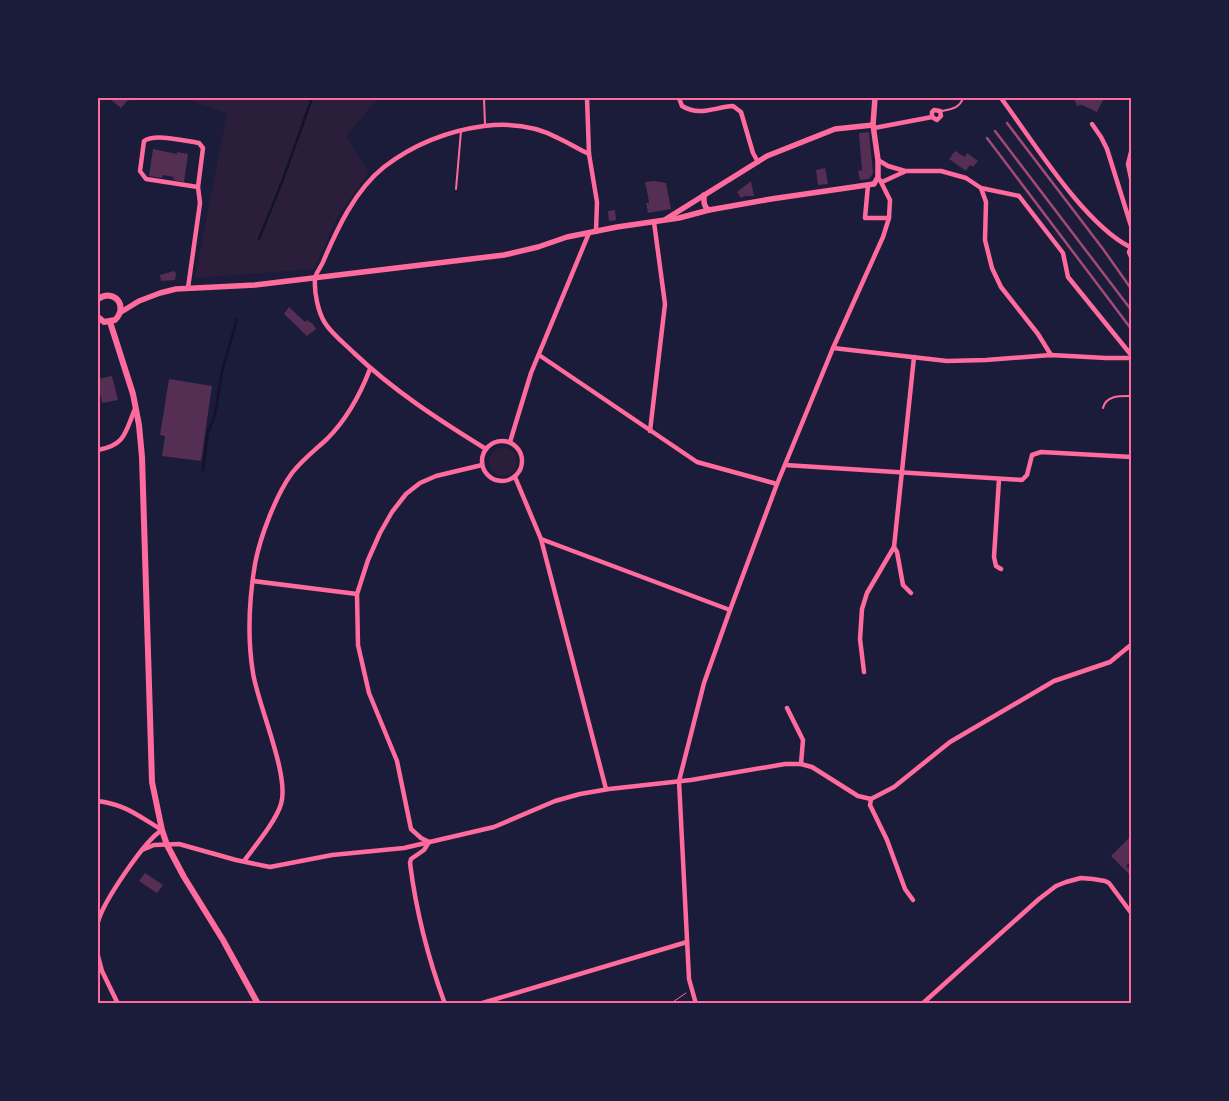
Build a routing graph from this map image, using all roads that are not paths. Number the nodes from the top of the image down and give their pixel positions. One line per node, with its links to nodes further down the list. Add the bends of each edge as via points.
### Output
1 (484, 98): 9 (lane)
2 (587, 98): 13 (street)
3 (679, 98): 15 (street, via 682,106 695,111 733,106 741,112)
4 (874, 98): 10 (street)
5 (963, 98): 7 (lane, via 956,107)
6 (1001, 98): 31 (street, via 1084,208 1117,240)
7 (940, 111): 10 (street, via 939,119 932,117)
8 (1092, 124): 28 (street, via 1107,148)
9 (485, 126): 11 (street); 13 (street, via 533,129)
10 (874, 126): 14 (street); 15 (street, via 835,129)
11 (462, 130): 22 (lane); 33 (street, via 418,144 374,176 345,217)
12 (1132, 148): 18 (street, via 1128,164)
13 (589, 154): 29 (street, via 597,202)
14 (878, 160): 16 (street); 17 (street)
15 (758, 162): 23 (street)
16 (906, 171): 17 (street); 21 (street, via 955,174)
17 (880, 180): 19 (street); 25 (street, via 890,200)
18 (1132, 183)
19 (868, 185): 24 (street); 25 (street, via 865,218)
20 (198, 188): 20 (street, via 146,179 140,171 144,141 156,137 199,143 203,148); 34 (street, via 200,203)
21 (981, 188): 41 (street, via 986,202 985,240 992,268 1011,301); 43 (street, via 1022,199 1063,253 1068,277)
22 (456, 189)
23 (704, 195): 24 (street, via 705,208); 26 (street)
24 (709, 210): 26 (street)
25 (889, 218): 39 (street)
26 (665, 220): 27 (street)
27 (654, 222): 29 (street); 48 (street, via 665,304)
28 (1132, 228)
29 (596, 232): 30 (street)
30 (589, 233): 33 (street, via 504,255); 40 (street)
31 (1131, 246): 32 (street)
32 (1132, 258)
33 (315, 278): 34 (street); 44 (street, via 320,310 326,324)
34 (188, 288): 36 (street, via 160,293)
35 (98, 298): 36 (main road, via 114,296 121,306)
36 (120, 312): 38 (main road)
37 (98, 317): 38 (main road)
38 (110, 322): 46 (main road)
39 (833, 348): 42 (street); 54 (street)
40 (539, 355): 48 (street); 49 (street)
41 (1051, 355): 42 (street, via 947,361); 43 (street)
42 (914, 356): 55 (street)
43 (1132, 357)
44 (370, 369): 50 (street, via 412,402); 62 (street, via 351,410 299,465 277,498)
45 (1132, 396): 47 (lane, via 1107,399)
46 (136, 408): 51 (street, via 121,440); 74 (main road, via 142,457 152,782)
47 (1103, 408)
48 (650, 431): 58 (street, via 697,462)
49 (510, 442): 50 (street, via 496,443); 56 (street, via 522,454 521,469)
50 (486, 449): 53 (street)
51 (98, 450)
52 (1132, 457): 57 (street, via 1041,452 1032,455 1025,479)
53 (482, 465): 56 (street, via 489,477 495,480); 64 (street, via 436,476 406,494 380,533)
54 (785, 465): 55 (street); 58 (street)
55 (901, 473): 57 (street); 60 (street)
56 (515, 478): 59 (street)
57 (998, 479): 61 (street, via 994,557 996,566)
58 (778, 484): 65 (street)
59 (541, 539): 65 (street); 71 (street)
60 (894, 548): 63 (street, via 903,585); 67 (street, via 871,586 862,609 860,639)
61 (1001, 569)
62 (253, 580): 64 (street); 78 (street, via 249,610 253,672 283,790 275,816)
63 (911, 593)
64 (357, 594): 75 (street, via 358,646 369,693 397,761 411,829)
65 (730, 610): 70 (street, via 704,683)
66 (1132, 644): 72 (street, via 1110,662 1054,681 950,742 894,787)
67 (864, 672)
68 (787, 708): 69 (street, via 804,740)
69 (801, 764): 70 (street); 72 (street, via 822,772 858,796)
70 (679, 781): 71 (street); 82 (street)
71 (606, 789): 75 (street, via 555,801 494,827)
72 (871, 799): 79 (street, via 870,805)
73 (98, 801): 74 (street, via 129,809)
74 (162, 830): 76 (main road); 77 (street)
75 (429, 842): 78 (street, via 270,867); 86 (street, via 410,863 417,908)
76 (167, 845): 77 (street, via 154,845); 78 (street, via 178,844); 85 (main road)
77 (142, 850): 81 (street, via 108,899)
78 (244, 861)
79 (913, 900)
80 (1132, 914): 89 (street, via 1109,883 1075,879 1056,886)
81 (98, 922)
82 (687, 942): 87 (street); 88 (street, via 689,978)
83 (98, 956): 84 (street)
84 (118, 1004)
85 (258, 1004)
86 (445, 1004)
87 (479, 1004)
88 (696, 1004)
89 (922, 1004)

